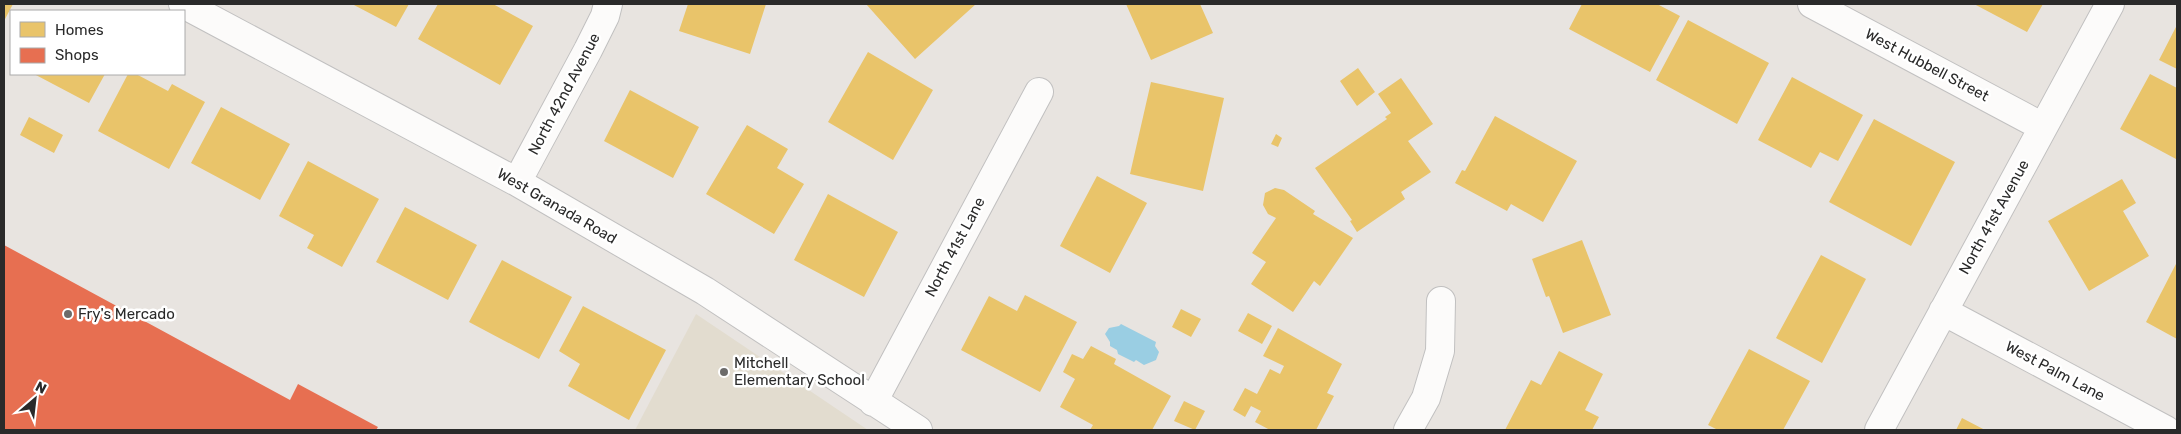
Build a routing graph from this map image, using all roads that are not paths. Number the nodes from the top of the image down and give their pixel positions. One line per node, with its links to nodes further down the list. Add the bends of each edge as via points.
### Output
1 (183, 4): 7 (street, West Granada Road)
2 (608, 4): 7 (street, North 42nd Avenue, via 588,50)
3 (1812, 4): 6 (street, West Hubbell Street)
4 (2110, 4): 6 (street, North 41st Avenue)
5 (1038, 92): 10 (street, North 41st Lane)
6 (2043, 127): 9 (street, North 41st Avenue)
7 (517, 182): 10 (street, West Granada Road, via 705,291)
8 (1441, 301): 12 (street, via 1440,351 1426,398)
9 (1943, 311): 13 (street, North 41st Avenue); 14 (street, West Palm Lane)
10 (873, 402): 11 (street, West Granada Road)
11 (918, 430)
12 (1408, 430)
13 (1879, 430)
14 (2166, 430)

